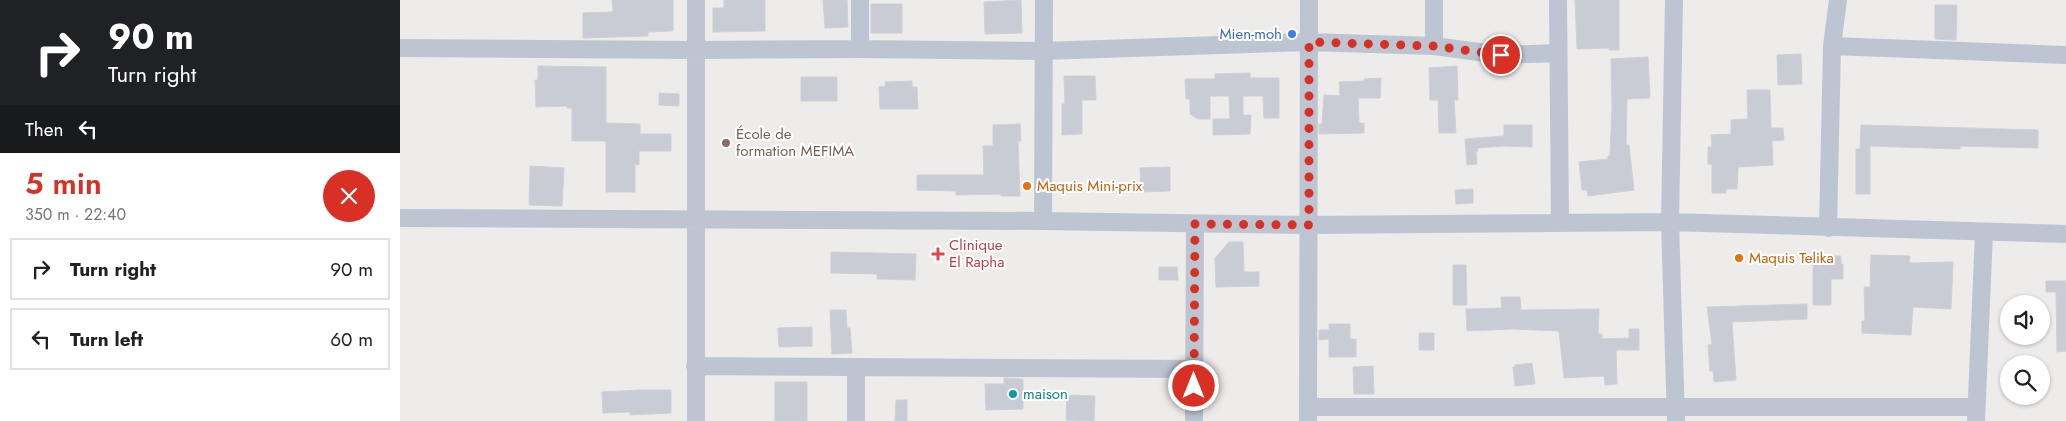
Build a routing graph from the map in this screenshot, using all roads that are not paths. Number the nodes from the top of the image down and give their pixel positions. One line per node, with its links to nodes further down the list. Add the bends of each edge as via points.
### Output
1 (696, 0): 14 (street)
2 (860, 0): 13 (street)
3 (1044, 0): 15 (street)
4 (1309, 0): 9 (street)
5 (1434, 0): 10 (street)
6 (1558, 0): 16 (street)
7 (1674, 0): 21 (street)
8 (1838, 0): 11 (street)
9 (1309, 42): 10 (street); 15 (street); 24 (street)
10 (1434, 46): 16 (street, via 1501,55)
11 (1832, 46): 17 (street); 25 (street)
12 (400, 48): 14 (street)
13 (860, 49): 14 (street); 15 (street)
14 (696, 50): 19 (street)
15 (1043, 52): 20 (street)
16 (1558, 53): 22 (street)
17 (2066, 55)
18 (400, 218): 19 (street)
19 (696, 220): 20 (street); 28 (street)
20 (1043, 221): 23 (street)
21 (1670, 222): 22 (street); 25 (street); 33 (street)
22 (1560, 223): 24 (street)
23 (1195, 224): 24 (street); 30 (street)
24 (1309, 225): 31 (street)
25 (1828, 228): 26 (street)
26 (1984, 233): 27 (street); 34 (street)
27 (2066, 234)
28 (695, 366): 29 (street); 35 (street)
29 (856, 367): 30 (street); 36 (street)
30 (1194, 369): 37 (street)
31 (1308, 414): 32 (street)
32 (1491, 414): 33 (street)
33 (1676, 414): 34 (street)
34 (1976, 414)
35 (696, 421)
36 (856, 421)
37 (1194, 421)

